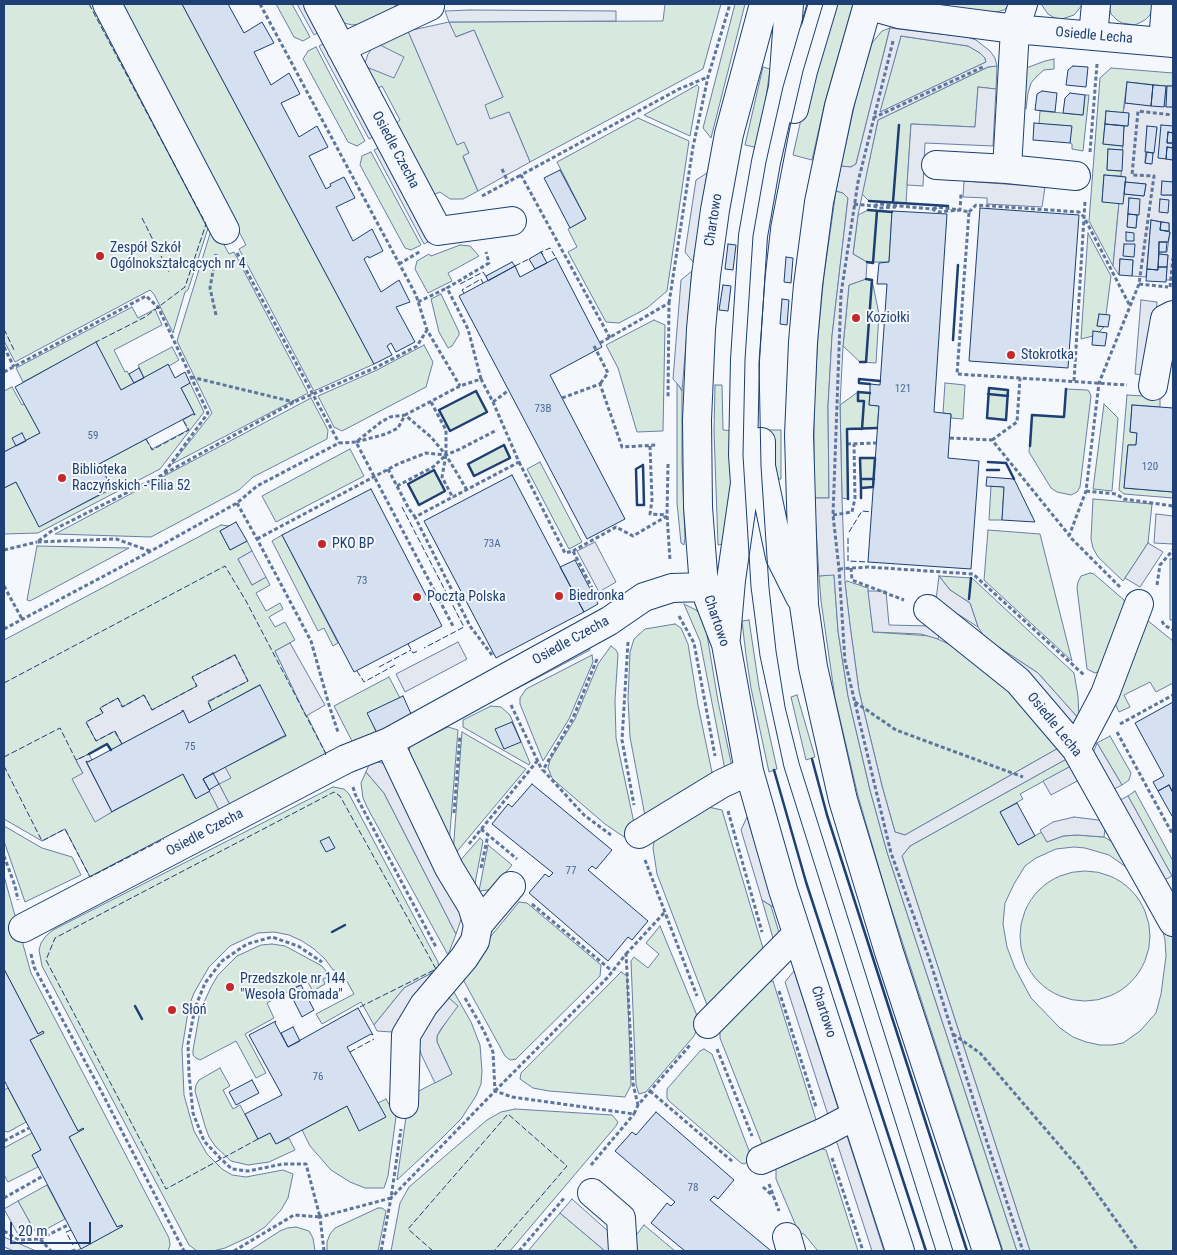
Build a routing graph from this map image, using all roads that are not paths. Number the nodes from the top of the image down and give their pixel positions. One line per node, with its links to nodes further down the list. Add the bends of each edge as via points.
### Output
1 (107, 4): 18 (street)
2 (318, 4): 13 (street, Osiedle Czecha)
3 (428, 4): 13 (street, via 430,6)
4 (764, 4): 21 (street, Chartowo, via 729,134 706,275 697,420 698,507)
5 (789, 4): 25 (street, via 783,87 753,236 745,360 745,483)
6 (823, 4): 22 (street, via 801,80 773,214 759,363 761,466 780,557)
7 (868, 4): 10 (street, Osiedle Lecha, via 899,14); 22 (street, via 839,106 819,202 807,295 799,435)
8 (1096, 4): 12 (street)
9 (1166, 4): 11 (street)
10 (1019, 16): 12 (street, Osiedle Lecha); 15 (street)
11 (1168, 43): 12 (street, Osiedle Lecha)
12 (1096, 47)
13 (341, 48): 17 (street, Osiedle Czecha, via 438,231 476,213)
14 (936, 164): 15 (street)
15 (1008, 169): 16 (street)
16 (1083, 177)
17 (512, 222)
18 (225, 230)
19 (1173, 315): 20 (street, via 1165,319)
20 (1153, 386)
21 (704, 587): 25 (street, Chartowo); 26 (street, Osiedle Czecha, via 672,588 644,597 609,621 498,671 462,702)
22 (804, 605): 42 (street, via 813,667 843,800 888,952)
23 (1146, 607): 27 (street)
24 (928, 609): 27 (street, Osiedle Lecha, via 1018,682)
25 (726, 644): 28 (street, Chartowo)
26 (389, 742): 32 (street, via 449,868 472,906); 33 (street, Osiedle Czecha, via 346,759)
27 (1076, 749): 31 (street, Osiedle Lecha)
28 (749, 771): 29 (street, via 721,784); 34 (street, Chartowo)
29 (630, 842)
30 (511, 886): 32 (street)
31 (1173, 922)
32 (478, 925): 36 (street, via 475,941 464,958 424,1005 406,1035)
33 (23, 928)
34 (797, 934): 35 (street); 37 (street, Chartowo)
35 (708, 1024)
36 (404, 1104)
37 (856, 1115): 38 (street); 41 (street, Chartowo)
38 (752, 1170)
39 (592, 1193): 40 (street, via 621,1218)
40 (623, 1251)
41 (900, 1251)
42 (987, 1251)

